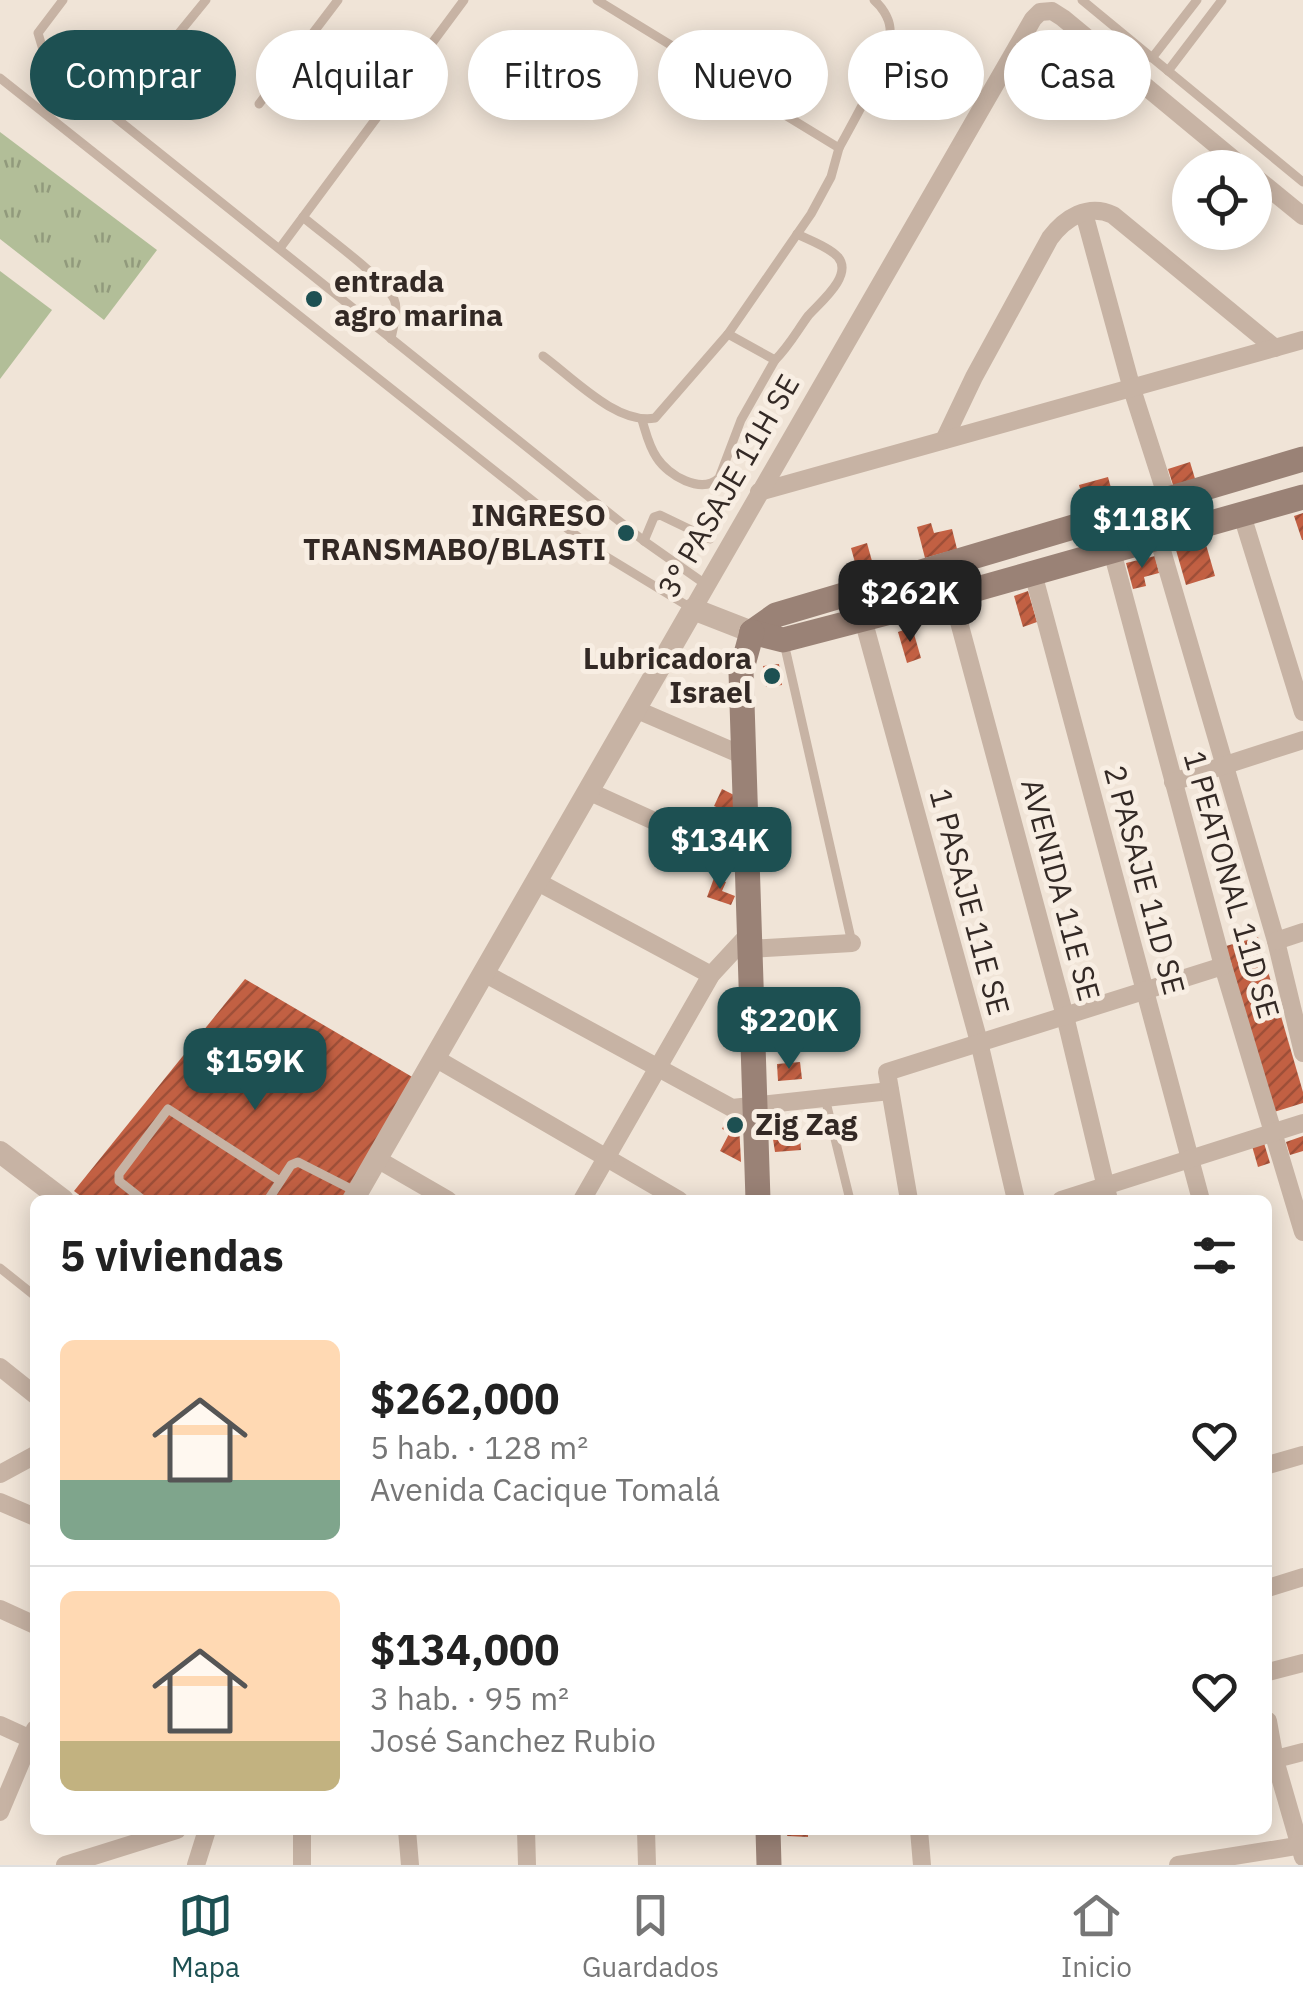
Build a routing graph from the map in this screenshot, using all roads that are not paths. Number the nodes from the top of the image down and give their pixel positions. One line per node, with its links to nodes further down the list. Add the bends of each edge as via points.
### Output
1 (63, 0): 11 (lane)
2 (206, 0): 12 (lane)
3 (338, 0): 13 (lane)
4 (464, 0): 24 (lane)
5 (597, 0): 18 (lane)
6 (874, 0): 18 (lane, via 890,28 871,86)
7 (1082, 0): 14 (lane)
8 (1196, 0): 14 (lane)
9 (1222, 0): 15 (lane)
10 (1046, 6): 19 (street); 37 (street, 3° PASAJE 11H SE, via 1033,18)
11 (41, 30)
12 (181, 30)
13 (315, 30)
14 (1152, 58): 15 (lane)
15 (1168, 71): 20 (lane)
16 (0, 78): 48 (lane, via 592,548)
17 (118, 120): 26 (lane)
18 (838, 148): 25 (lane, via 831,177)
19 (1222, 150)
20 (1303, 182)
21 (1272, 191): 23 (street)
22 (1084, 214): 30 (street, via 1114,215); 33 (street); 35 (street, via 1065,220 1050,238)
23 (1303, 216)
24 (302, 217): 26 (lane); 28 (lane, via 393,297)
25 (797, 234): 27 (lane); 32 (lane, via 841,264 828,296)
26 (280, 248): 28 (lane)
27 (728, 334): 32 (lane); 34 (lane, via 666,408)
28 (391, 339): 43 (lane)
29 (1303, 340): 30 (street)
30 (1275, 348): 33 (street)
31 (543, 356): 34 (lane, via 614,410)
32 (775, 360): 34 (lane, via 713,484 699,485 658,461)
33 (1132, 389): 35 (street); 39 (street)
34 (642, 420)
35 (944, 440): 37 (street)
36 (1303, 459): 39 (main road)
37 (758, 492): 46 (street, 3° PASAJE 11H SE)
38 (1303, 497): 40 (main road)
39 (1167, 498): 50 (main road)
40 (1242, 515): 41 (main road); 53 (street)
41 (1158, 538): 44 (main road); 56 (street)
42 (710, 539): 43 (lane, via 660,515)
43 (644, 540): 46 (lane)
44 (1112, 551): 45 (main road); 57 (street, 1 PEATONAL 11D SE)
45 (1033, 573): 47 (main road); 68 (street, 2 PASAJE 11D SE)
46 (708, 586): 48 (street, 3° PASAJE 11H SE)
47 (952, 596): 49 (main road); 69 (street, AVENIDA 11E SE)
48 (693, 609): 51 (street); 52 (street, 3° PASAJE 11H SE)
49 (864, 619): 50 (main road); 70 (street, 1 PASAJE 11E SE)
50 (779, 627): 51 (main road); 64 (lane)
51 (752, 632): 55 (main road, via 741,672)
52 (635, 709): 55 (street); 58 (street, 3° PASAJE 11H SE)
53 (1303, 712)
54 (1303, 740): 56 (street)
55 (744, 756): 59 (main road)
56 (1224, 765): 57 (street); 62 (street)
57 (1174, 782): 65 (street, 1 PEATONAL 11D SE)
58 (588, 791): 59 (street); 60 (street, 3° PASAJE 11H SE)
59 (747, 863): 63 (main road)
60 (536, 881): 66 (street, 3° PASAJE 11H SE); 67 (street)
61 (1303, 932): 62 (street)
62 (1276, 941): 71 (street)
63 (748, 942): 64 (street); 67 (street); 76 (main road)
64 (852, 942)
65 (1223, 966): 68 (street); 78 (street, 1 PEATONAL 11D SE)
66 (484, 972): 72 (street, 3° PASAJE 11H SE); 73 (street)
67 (711, 976): 73 (street)
68 (1145, 991): 69 (street); 82 (street, 2 PASAJE 11D SE)
69 (1065, 1016): 70 (street); 84 (street, AVENIDA 11E SE)
70 (979, 1042): 74 (street); 96 (street, 1 PASAJE 11E SE)
71 (1303, 1053)
72 (435, 1058): 80 (street); 81 (street, 3° PASAJE 11H SE)
73 (657, 1069): 76 (street, via 732,1108); 80 (street)
74 (888, 1081): 75 (street); 95 (street)
75 (825, 1098): 76 (street); 94 (lane)
76 (756, 1106): 93 (main road)
77 (1303, 1123): 78 (street)
78 (1274, 1132): 82 (street); 98 (street, 1 PEATONAL 11D SE)
79 (0, 1152): 85 (street)
80 (606, 1158): 91 (street); 92 (street)
81 (376, 1159): 89 (street, 3° PASAJE 11H SE); 90 (street)
82 (1190, 1159): 84 (street); 97 (street, 2 PASAJE 11D SE)
83 (280, 1181): 86 (lane, via 168,1109 119,1174); 87 (lane); 88 (lane, via 298,1162)
84 (1107, 1193)
85 (56, 1195)
86 (137, 1195)
87 (271, 1195)
88 (353, 1195)
89 (356, 1195)
90 (439, 1195)
91 (585, 1195)
92 (670, 1195)
93 (758, 1195)
94 (849, 1195)
95 (908, 1195)
96 (1015, 1195)
97 (1200, 1195)
98 (1303, 1232)
99 (0, 1268): 100 (lane)
100 (30, 1292)
101 (4, 1375): 102 (street)
102 (30, 1392)
103 (1303, 1454): 105 (street)
104 (30, 1458): 106 (street)
105 (1272, 1459)
106 (0, 1474)
107 (0, 1502): 108 (street)
108 (30, 1515)
109 (1303, 1576): 110 (street)
110 (1272, 1587)
111 (0, 1609): 112 (street)
112 (30, 1622)
113 (1303, 1662): 114 (street)
114 (1272, 1671)
115 (0, 1725): 116 (street)
116 (30, 1736)
117 (30, 1746): 121 (street)
118 (1303, 1752): 119 (street)
119 (1272, 1761)
120 (1272, 1764): 130 (street)
121 (0, 1812)
122 (161, 1835): 131 (street)
123 (205, 1835): 132 (street)
124 (302, 1835): 133 (street)
125 (407, 1835): 134 (street)
126 (526, 1835): 135 (street)
127 (646, 1835): 136 (street)
128 (768, 1835): 137 (main road)
129 (920, 1835): 138 (street)
130 (1302, 1849): 139 (street)
131 (65, 1865)
132 (196, 1865)
133 (302, 1865)
134 (410, 1865)
135 (527, 1865)
136 (647, 1865)
137 (768, 1865)
138 (922, 1865)
139 (1178, 1865)

